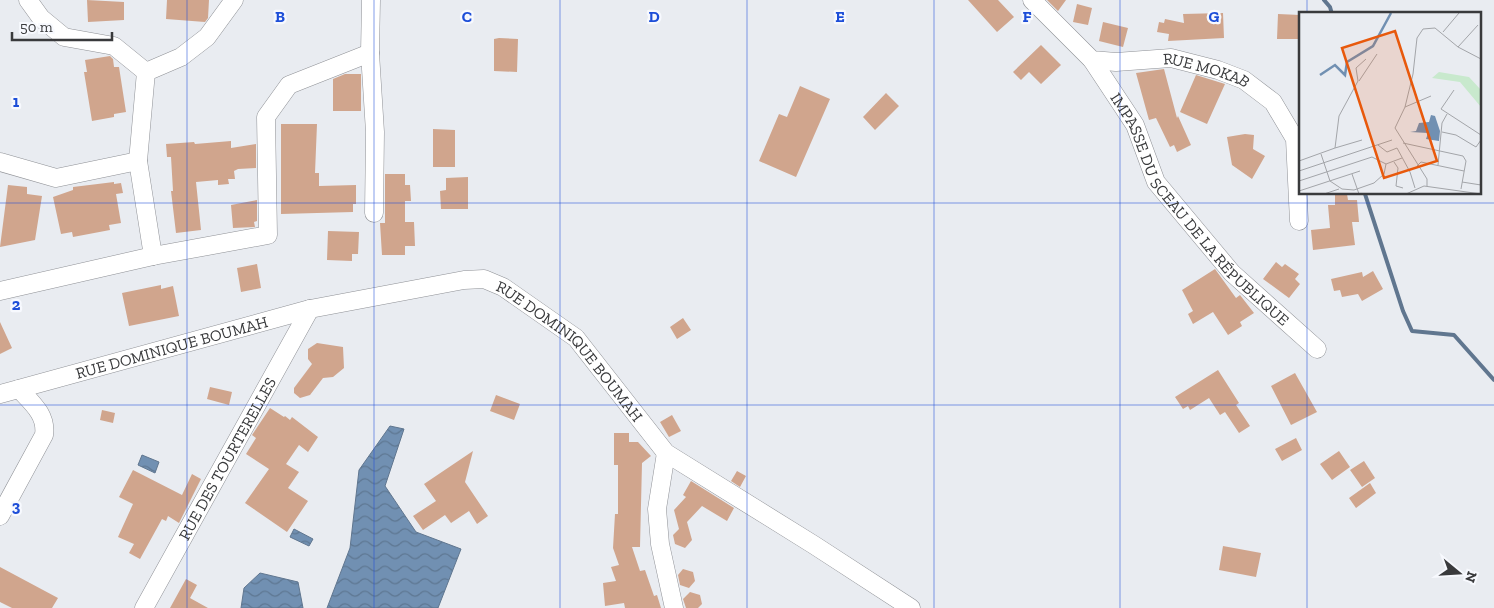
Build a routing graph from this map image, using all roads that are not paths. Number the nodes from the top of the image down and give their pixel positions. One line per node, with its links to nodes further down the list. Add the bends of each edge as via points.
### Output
1 (28, 0): 7 (street, via 41,18 64,37 114,46)
2 (234, 0): 7 (street, via 207,37 181,57)
3 (371, 0): 5 (street)
4 (1032, 0): 6 (street)
5 (370, 53): 10 (street, via 375,132); 12 (street, via 289,85 266,117 268,234)
6 (1092, 60): 11 (street, RUE MOKAB, via 1116,62 1172,58 1244,80 1273,102 1295,139); 15 (street, IMPASSE DU SCEAU DE LA RÉPUBLIQUE, via 1135,125 1156,182 1232,273)
7 (146, 72): 8 (street)
8 (138, 161): 9 (street, via 56,178); 12 (street)
9 (0, 162)
10 (374, 213)
11 (1299, 221)
12 (153, 256): 13 (street)
13 (0, 291)
14 (310, 309): 16 (street, RUE DOMINIQUE BOUMAH); 18 (street, RUE DOMINIQUE BOUMAH, via 484,279 516,294 576,338); 20 (street, RUE DES TOURTERELLES)
15 (1317, 349)
16 (20, 389): 17 (street, RUE DOMINIQUE BOUMAH); 19 (street, via 41,414 44,435)
17 (0, 394)
18 (666, 453): 21 (street, via 657,509 660,544); 22 (street, RUE DOMINIQUE BOUMAH)
19 (0, 516)
20 (144, 608)
21 (674, 608)
22 (911, 608)

